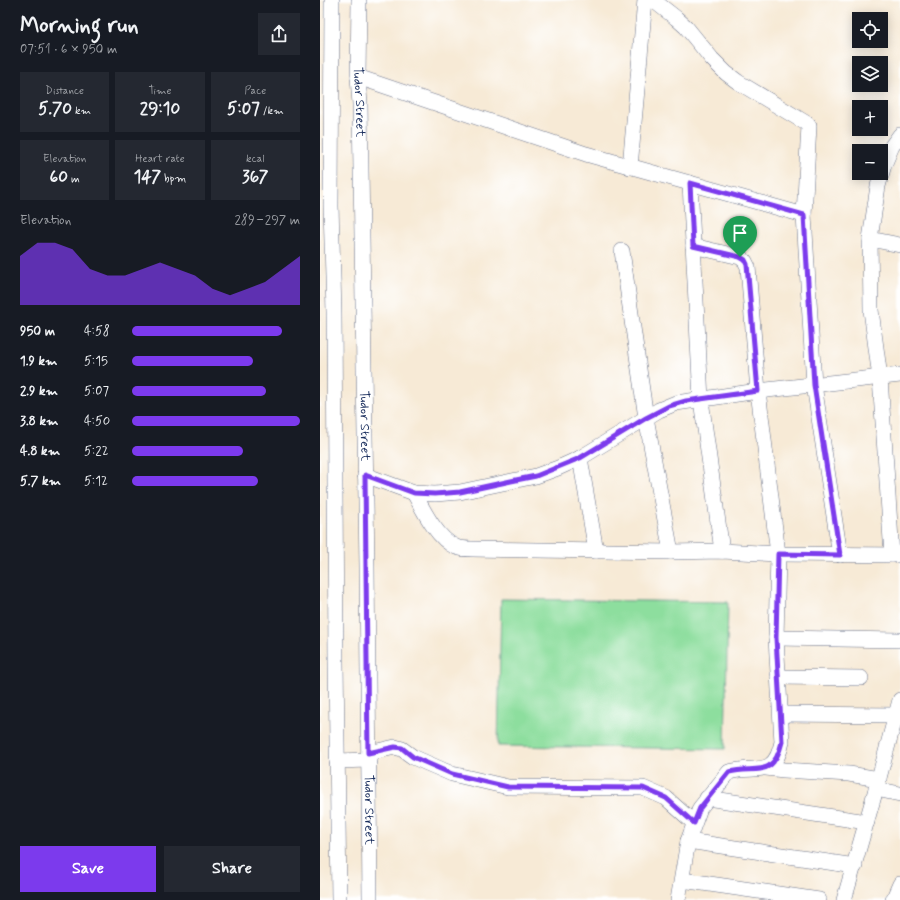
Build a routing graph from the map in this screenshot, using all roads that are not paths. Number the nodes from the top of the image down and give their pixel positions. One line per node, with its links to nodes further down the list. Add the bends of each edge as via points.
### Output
1 (332, 0): 37 (street, Tudor Street, via 331,206)
2 (359, 0): 5 (street, Tudor Street)
3 (644, 0): 7 (street)
4 (653, 0): 9 (street, via 686,27 726,73 808,124 810,134)
5 (358, 77): 7 (street, via 586,154); 21 (street, Tudor Street)
6 (900, 135): 10 (street, via 884,164)
7 (630, 166): 8 (street)
8 (690, 183): 9 (street); 12 (street)
9 (804, 215): 16 (street)
10 (870, 239): 11 (street); 15 (street, via 871,310)
11 (900, 245)
12 (693, 246): 17 (street, via 740,257 747,264); 18 (street)
13 (622, 251): 19 (street)
14 (900, 375): 15 (street)
15 (880, 378): 16 (street); 28 (street)
16 (814, 385): 17 (street); 27 (street)
17 (758, 391): 18 (street); 26 (street)
18 (701, 400): 19 (street, via 676,403); 24 (street)
19 (646, 418): 20 (street); 25 (street)
20 (580, 458): 22 (street, via 536,476 460,492); 23 (street)
21 (365, 475): 22 (street); 36 (street, Tudor Street)
22 (414, 493): 23 (street, via 430,521 446,541 457,548)
23 (596, 551): 25 (street)
24 (722, 551): 25 (street); 26 (street)
25 (671, 552)
26 (778, 554): 27 (street); 29 (street)
27 (840, 555): 28 (street)
28 (896, 555)
29 (776, 638): 30 (street); 31 (street)
30 (900, 640)
31 (778, 677): 32 (street); 34 (street)
32 (861, 678)
33 (900, 700): 35 (street)
34 (781, 714): 35 (street); 38 (street, via 780,752 772,765)
35 (896, 715): 39 (street)
36 (368, 756): 37 (street); 43 (street, via 395,747 402,748 413,757 452,774 508,787 643,788 666,798); 49 (street, Tudor Street)
37 (337, 761): 48 (street, Tudor Street)
38 (766, 768): 39 (street, via 849,774); 41 (street, via 729,772)
39 (878, 784): 40 (street); 42 (street)
40 (900, 794)
41 (707, 798): 42 (street); 43 (street)
42 (867, 822): 45 (street)
43 (694, 823): 44 (street)
44 (688, 841): 45 (street); 46 (street)
45 (855, 866): 52 (street)
46 (682, 880): 50 (street); 51 (street)
47 (900, 884): 53 (street)
48 (339, 900)
49 (370, 900)
50 (678, 900)
51 (819, 900)
52 (844, 900)
53 (893, 900)

